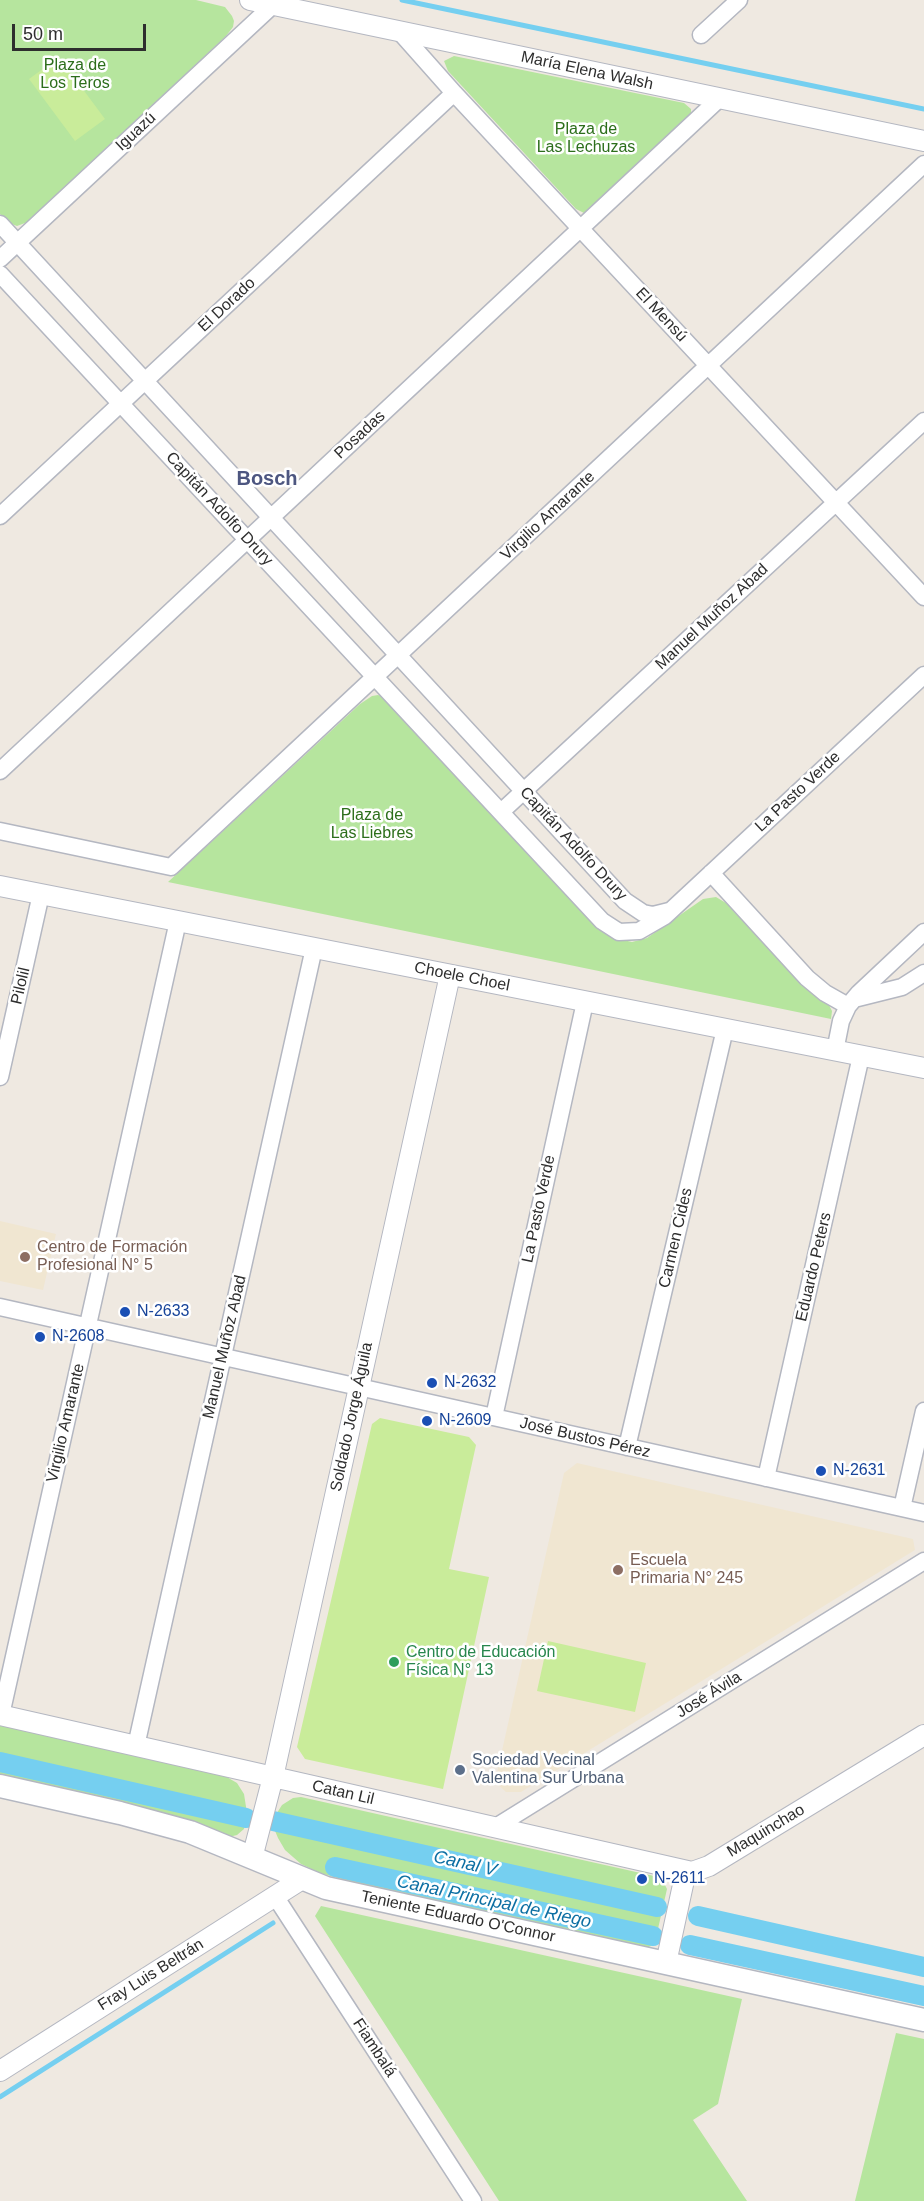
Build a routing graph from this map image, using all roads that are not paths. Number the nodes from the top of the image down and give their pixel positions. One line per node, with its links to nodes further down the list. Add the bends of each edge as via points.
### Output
1 (250, 0): 3 (street, María Elena Walsh)
2 (739, 0): 5 (street)
3 (273, 5): 4 (street, María Elena Walsh); 12 (street, Iguazú)
4 (399, 31): 6 (street, El Mensú); 7 (street, María Elena Walsh)
5 (701, 35)
6 (454, 93): 11 (street, El Mensú); 16 (street, El Dorado)
7 (720, 98): 8 (street, María Elena Walsh); 11 (street, Posadas)
8 (924, 141)
9 (924, 164): 15 (street, Virgilio Amarante)
10 (0, 224): 12 (street, Capitán Adolfo Drury)
11 (581, 229): 15 (street, El Mensú); 21 (street, Posadas)
12 (17, 243): 13 (street, Iguazú); 16 (street, Capitán Adolfo Drury)
13 (0, 259)
14 (0, 274): 17 (street, Capitán Adolfo Drury)
15 (709, 367): 19 (street, El Mensú); 24 (street, Virgilio Amarante)
16 (145, 381): 17 (street, El Dorado); 21 (street, Capitán Adolfo Drury)
17 (121, 404): 20 (street, El Dorado); 22 (street, Capitán Adolfo Drury)
18 (924, 421): 19 (street, Manuel Muñoz Abad)
19 (836, 502): 23 (street, El Mensú); 28 (street, Manuel Muñoz Abad)
20 (0, 516)
21 (272, 518): 22 (street, Posadas); 24 (street, Capitán Adolfo Drury)
22 (248, 540): 26 (street, Capitán Adolfo Drury); 27 (street, Posadas)
23 (924, 597)
24 (399, 656): 26 (street, Virgilio Amarante); 28 (street, Capitán Adolfo Drury)
25 (924, 675): 31 (street, La Pasto Verde)
26 (375, 677): 29 (street, Capitán Adolfo Drury); 30 (street, Virgilio Amarante, via 171,867)
27 (0, 771)
28 (524, 791): 29 (street, Manuel Muñoz Abad); 34 (street, Capitán Adolfo Drury, via 634,908 653,915)
29 (501, 812): 34 (street, Capitán Adolfo Drury, via 611,928 628,933 639,931)
30 (0, 831)
31 (711, 873): 34 (street, La Pasto Verde); 41 (street, via 807,978 825,993)
32 (0, 886): 33 (street, Choele Choel)
33 (41, 894): 35 (street, Choele Choel); 46 (street, Pilolil)
34 (673, 909)
35 (178, 921): 37 (street, Choele Choel); 48 (street, Virgilio Amarante)
36 (924, 932): 41 (street)
37 (314, 948): 39 (street, Choele Choel); 49 (street, Manuel Muñoz Abad)
38 (924, 973): 41 (street, via 902,987)
39 (450, 975): 40 (street, Choele Choel); 50 (street, Soldado Jorge Águila)
40 (585, 1002): 42 (street, Choele Choel); 52 (street, La Pasto Verde)
41 (850, 1003): 43 (street, via 841,1021)
42 (725, 1029): 43 (street, Choele Choel); 53 (street, Carmen Cides)
43 (835, 1051): 44 (street, Choele Choel)
44 (861, 1056): 45 (street, Choele Choel); 54 (street, Eduardo Peters)
45 (924, 1068)
46 (0, 1077)
47 (0, 1307): 48 (street, José Bustos Pérez)
48 (88, 1327): 49 (street, José Bustos Pérez); 58 (street, Virgilio Amarante)
49 (223, 1357): 50 (street, José Bustos Pérez); 60 (street, Manuel Muñoz Abad)
50 (359, 1387): 52 (street, José Bustos Pérez); 61 (street, Soldado Jorge Águila)
51 (924, 1411): 55 (street)
52 (494, 1417): 53 (street, José Bustos Pérez)
53 (627, 1447): 54 (street, José Bustos Pérez)
54 (766, 1478): 55 (street, José Bustos Pérez)
55 (902, 1508): 56 (street, José Bustos Pérez)
56 (924, 1513)
57 (924, 1562): 63 (street, José Ávila)
58 (1, 1715): 60 (street, Catan Lil)
59 (924, 1735): 65 (street, Maquinchao, via 709,1866)
60 (136, 1746): 61 (street, Catan Lil)
61 (273, 1777): 63 (street, Catan Lil); 64 (street, Soldado Jorge Águila)
62 (0, 1786): 64 (main road, Teniente Eduardo O'Connor, via 179,1829)
63 (494, 1828): 65 (street, Catan Lil)
64 (252, 1858): 66 (main road, Teniente Eduardo O'Connor)
65 (686, 1871): 68 (street)
66 (302, 1879): 67 (street, Fray Luis Beltrán); 68 (main road, Teniente Eduardo O'Connor, via 333,1890)
67 (275, 1896): 70 (street, Fray Luis Beltrán); 71 (street, Fiambalá)
68 (666, 1963): 69 (main road, Teniente Eduardo O'Connor)
69 (924, 2020)
70 (0, 2071)
71 (473, 2201)

